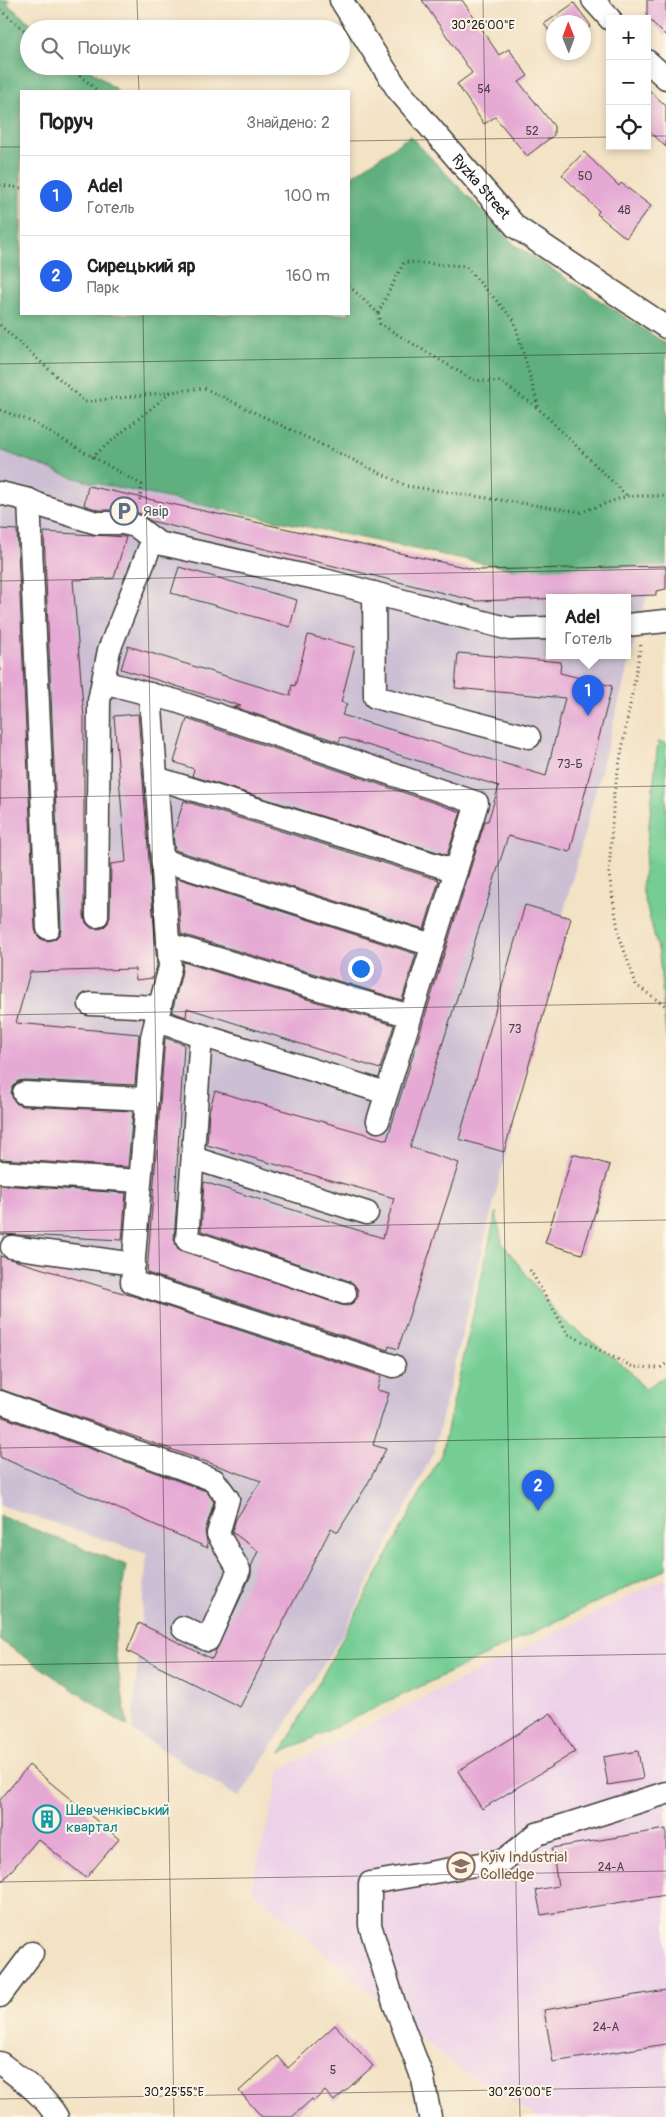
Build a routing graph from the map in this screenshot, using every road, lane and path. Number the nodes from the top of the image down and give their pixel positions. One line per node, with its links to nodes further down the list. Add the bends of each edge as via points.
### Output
1 (341, 0): 15 (street, Ryzka Street, via 398,90 516,227)
2 (593, 0): 4 (street)
3 (0, 10): 5 (path)
4 (606, 15)
5 (20, 27)
6 (651, 65): 8 (street)
7 (79, 75): 9 (path)
8 (666, 78)
9 (97, 90)
10 (0, 185): 11 (path)
11 (20, 188)
12 (350, 287): 13 (path)
13 (378, 313): 17 (path, via 380,324 473,380 501,382); 17 (path, via 404,262 466,266 514,320)
14 (0, 324): 16 (path, via 85,402)
15 (666, 327)
16 (172, 391): 19 (path); 21 (path, via 204,388 407,486 581,512)
17 (539, 409): 21 (path)
18 (0, 410): 19 (path, via 30,421)
19 (92, 457): 24 (path, via 142,486)
20 (0, 493): 23 (street)
21 (627, 496): 22 (path)
22 (666, 496)
23 (29, 500): 24 (street, via 97,523 123,523); 38 (street)
24 (145, 532): 25 (street, via 158,543); 31 (street)
25 (374, 593): 27 (street, via 510,629); 33 (street, via 375,697)
26 (666, 621): 28 (street)
27 (546, 628)
28 (634, 634): 29 (path)
29 (631, 658)
30 (631, 659): 42 (path, via 614,793 609,874 619,935 636,985)
31 (103, 682): 32 (street); 37 (street, via 99,700)
32 (150, 694): 34 (street); 36 (street, via 477,803)
33 (530, 737)
34 (156, 778): 35 (street); 36 (street)
35 (162, 860): 39 (street); 40 (street)
36 (456, 871): 40 (street)
37 (97, 916)
38 (48, 928)
39 (168, 944): 43 (street, via 170,967); 44 (street)
40 (432, 945): 44 (street)
41 (90, 1004): 43 (street)
42 (666, 1006)
43 (158, 1014): 45 (street); 48 (street, via 152,1037)
44 (410, 1016): 47 (street)
45 (201, 1035): 47 (street); 50 (street)
46 (24, 1093): 48 (street)
47 (386, 1093): 49 (street)
48 (147, 1099): 52 (street)
49 (378, 1122)
50 (193, 1158): 53 (street); 57 (street, via 187,1240)
51 (0, 1172): 52 (street)
52 (140, 1181): 55 (street)
53 (367, 1213)
54 (12, 1247): 55 (street)
55 (134, 1264): 59 (street, via 132,1282)
56 (530, 1270): 58 (path, via 568,1334 633,1367 660,1368)
57 (345, 1293)
58 (666, 1364)
59 (394, 1366)
60 (0, 1402): 61 (street, via 214,1480 228,1499 218,1534 239,1570 208,1640)
61 (183, 1628)
62 (666, 1793): 67 (street, via 537,1834 504,1860 370,1883 370,1925 423,2079)
63 (32, 1953): 64 (street)
64 (0, 1996)
65 (0, 2063): 66 (street, via 24,2081)
66 (57, 2117)
67 (430, 2117)

